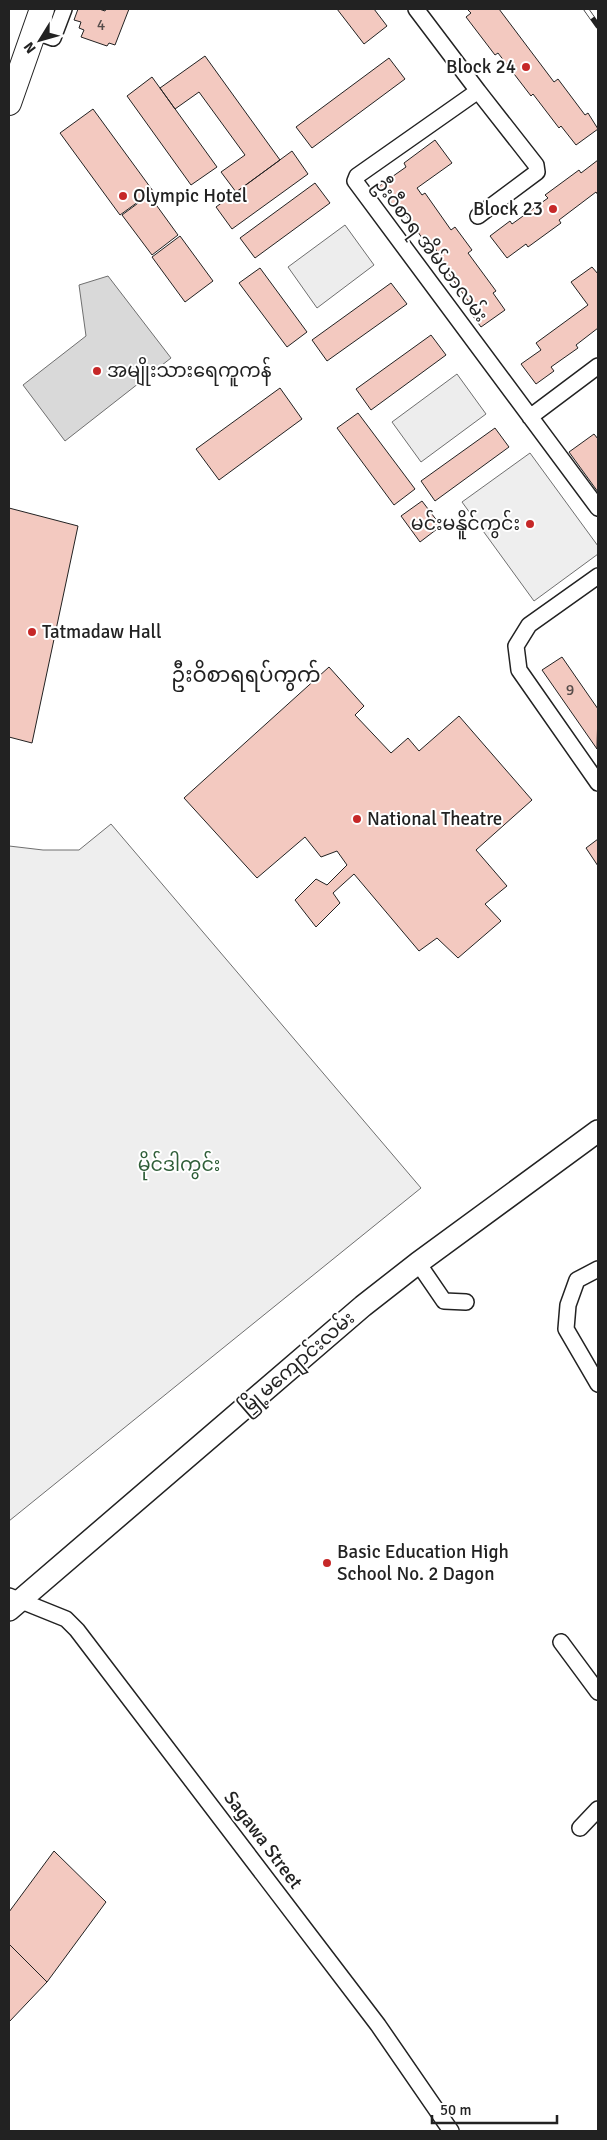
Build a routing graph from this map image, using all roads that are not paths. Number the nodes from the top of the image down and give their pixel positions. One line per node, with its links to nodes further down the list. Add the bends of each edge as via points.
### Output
1 (42, 9): 4 (main road)
2 (64, 9): 4 (street, via 53,38)
3 (416, 9): 5 (street)
4 (34, 31): 6 (main road)
5 (478, 91): 7 (street, via 536,165 537,172); 9 (street, ဦးဝီစာရ အိမ်ယာလမ်း, via 357,176 355,181)
6 (9, 103)
7 (478, 216)
8 (598, 366): 9 (street)
9 (530, 417): 10 (street, ဦးဝီစာရ အိမ်ယာလမ်း)
10 (598, 508)
11 (598, 576): 12 (street, via 530,625 516,646 520,670)
12 (598, 783)
13 (598, 1131): 14 (main road, မြို့မကျောင်းလမ်း)
14 (418, 1263): 16 (street, via 444,1301); 18 (main road, မြို့မကျောင်းလမ်း)
15 (598, 1269): 17 (street, via 577,1280 568,1304 566,1329)
16 (466, 1302)
17 (598, 1384)
18 (12, 1602): 23 (street, Sagawa Street, via 66,1619 78,1630 378,2025)
19 (561, 1642): 20 (street)
20 (598, 1692)
21 (598, 1809): 22 (street)
22 (580, 1828)
23 (451, 2131)

